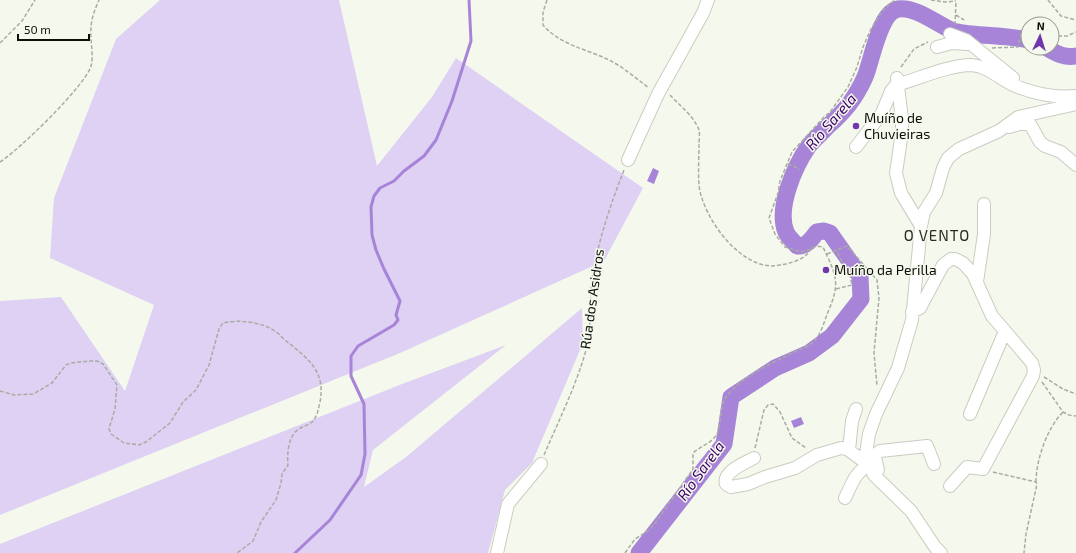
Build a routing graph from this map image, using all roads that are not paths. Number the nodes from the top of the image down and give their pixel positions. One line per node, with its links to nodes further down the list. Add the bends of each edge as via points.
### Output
1 (708, 0): 11 (street, via 660,90)
2 (953, 29): 4 (street)
3 (937, 47): 4 (street, via 952,43 966,44)
4 (979, 51): 6 (street)
5 (897, 81): 6 (street, via 971,65 985,68 1013,85); 10 (street, via 882,113); 14 (street, via 902,132 896,173 901,193)
6 (1026, 89): 7 (street, via 1049,95)
7 (1076, 96)
8 (1076, 104): 9 (street, via 1018,117)
9 (1002, 128): 12 (street, via 1030,124 1040,142 1061,152); 14 (street, via 959,149 948,158 936,193 924,212)
10 (856, 147)
11 (628, 160)
12 (1076, 165)
13 (984, 204): 15 (street, via 984,234)
14 (921, 226): 16 (street)
15 (977, 282): 16 (street, via 963,263 951,259 943,264 920,308); 17 (street, via 992,316)
16 (912, 312): 22 (street, via 898,368 876,414 870,434)
17 (1005, 331): 19 (street); 26 (street, via 1032,364 1033,376 983,469 967,467)
18 (856, 409): 20 (street)
19 (970, 414)
20 (849, 450): 21 (street, via 841,448 817,455 795,468 748,484 731,487 726,484 726,477 731,472); 22 (street)
21 (754, 458)
22 (868, 459): 25 (street); 27 (street, via 857,473)
23 (540, 464): 28 (street, via 508,504)
24 (934, 464): 25 (street, via 927,446 880,451 875,457 880,474)
25 (878, 479): 29 (street, via 910,511)
26 (950, 486)
27 (845, 498)
28 (497, 553)
29 (941, 553)

